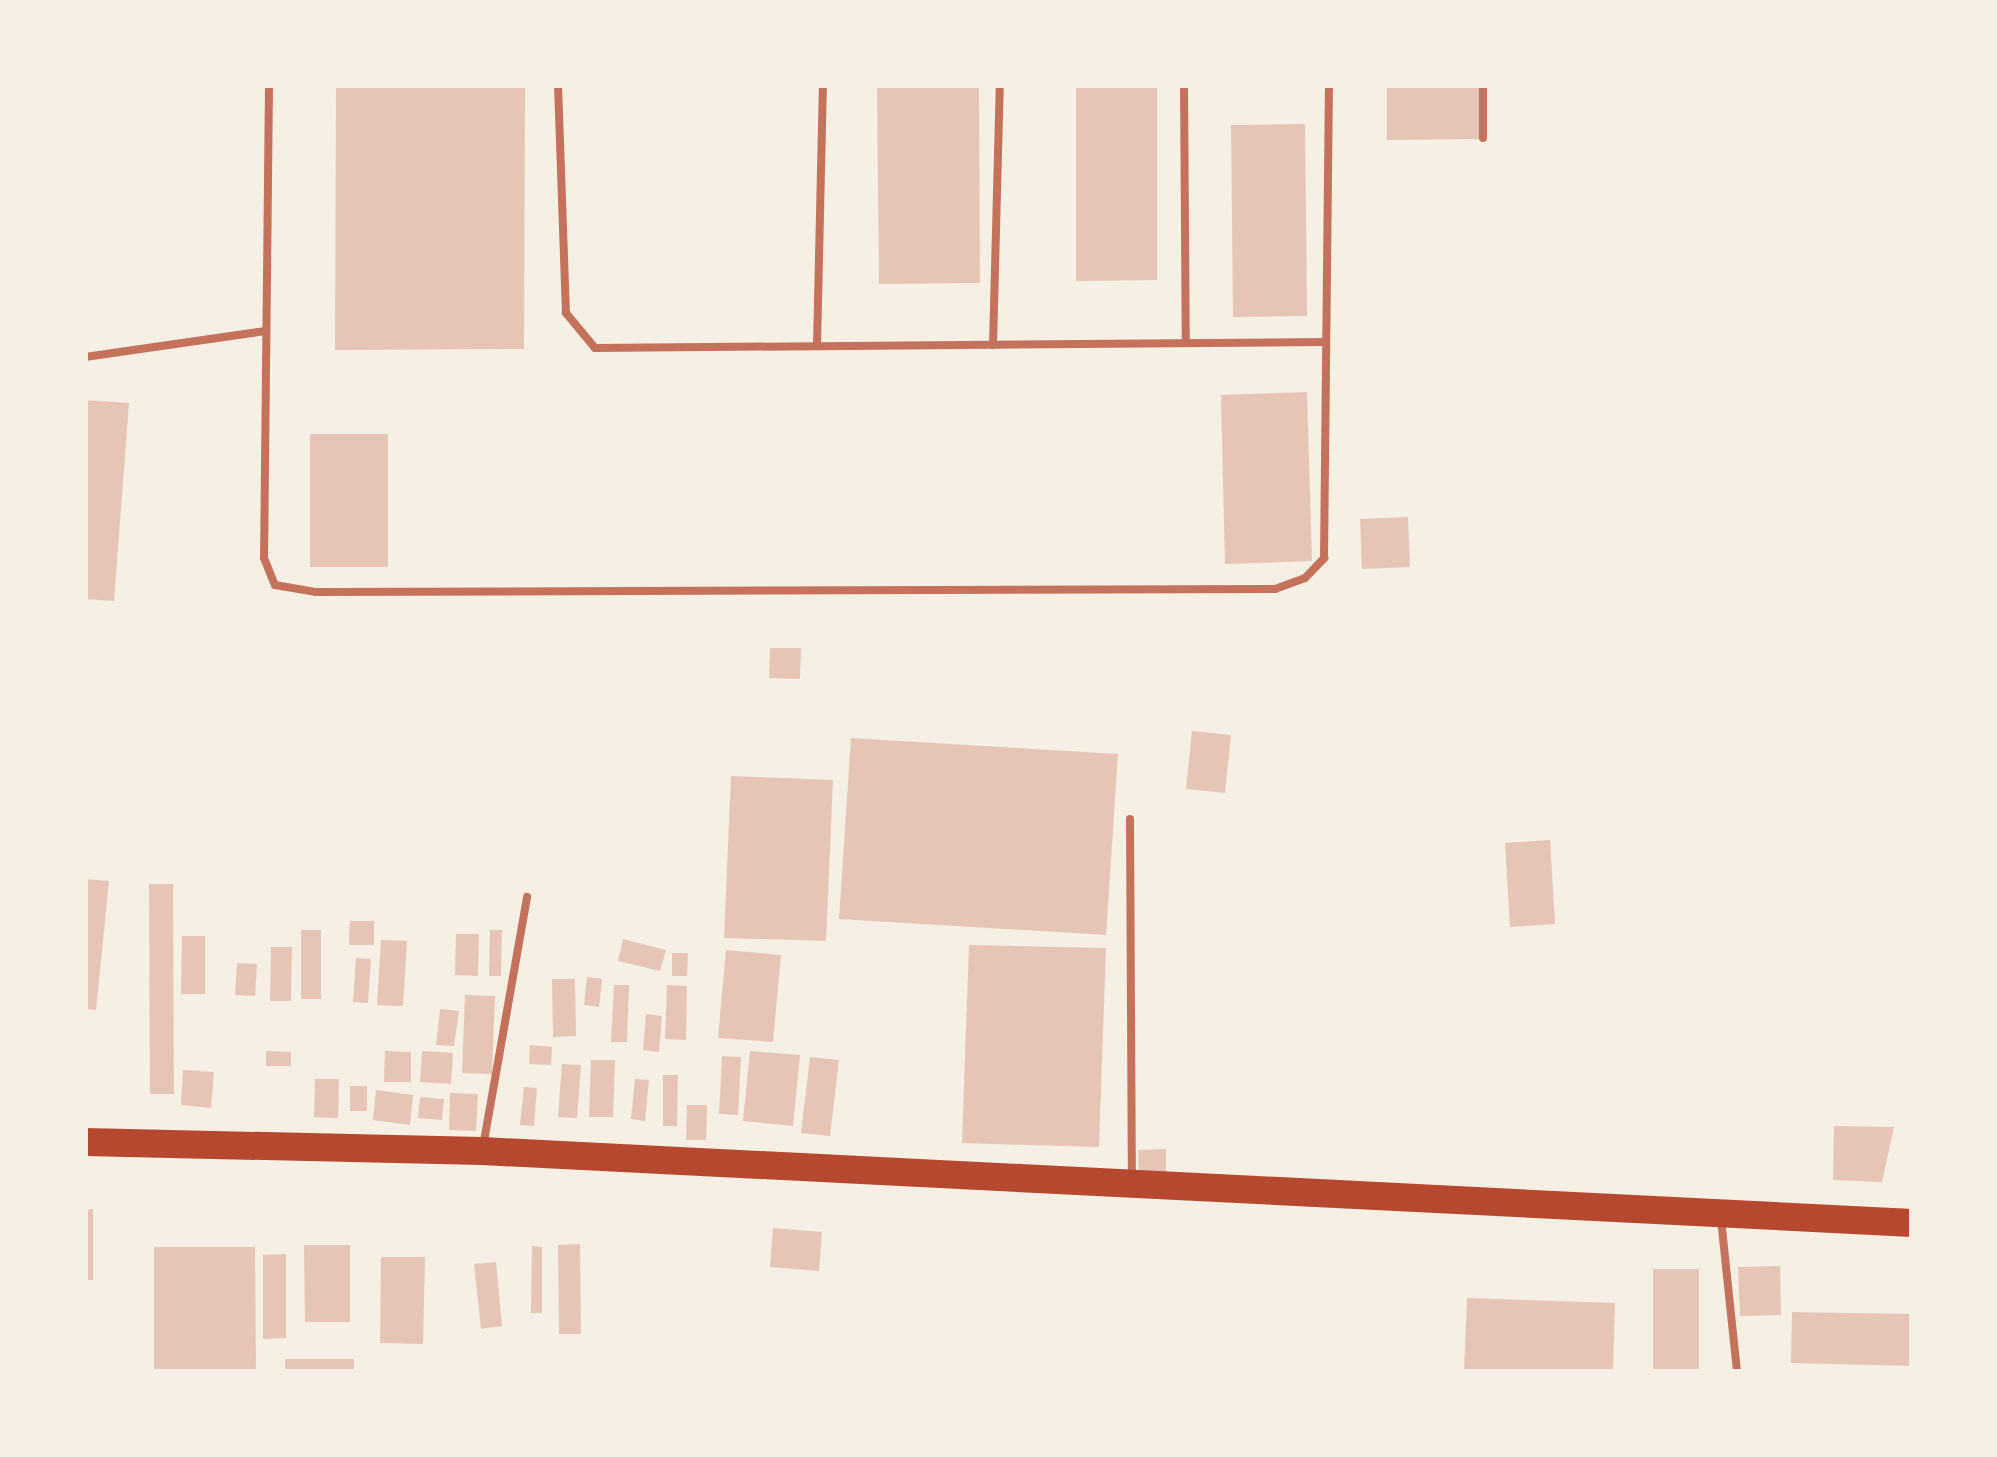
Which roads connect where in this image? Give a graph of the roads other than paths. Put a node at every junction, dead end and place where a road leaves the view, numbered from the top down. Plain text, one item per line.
1 (268, 85) edge
2 (558, 85) edge
3 (823, 85) edge
4 (1000, 85) edge
5 (1184, 85) edge
6 (1329, 85) edge
7 (1483, 85) edge
8 (1482, 138) dead end
9 (266, 331) junction
10 (1326, 342) junction
11 (993, 344) junction
12 (1186, 344) junction
13 (817, 346) junction
14 (85, 357) edge
15 (1130, 819) dead end
16 (527, 897) dead end
17 (85, 1142) edge
18 (482, 1151) junction
19 (1132, 1183) junction
20 (1721, 1219) junction
21 (1912, 1223) edge
22 (1737, 1372) edge

1 - 9 lane
2 - 13 lane
3 - 13 lane
4 - 11 lane
5 - 12 lane
6 - 10 lane
7 - 8 lane
9 - 10 lane
9 - 14 lane
10 - 12 lane
11 - 12 lane
11 - 13 lane
15 - 19 lane
16 - 18 lane
17 - 18 highway
18 - 19 highway
19 - 20 highway
20 - 21 highway
20 - 22 lane

